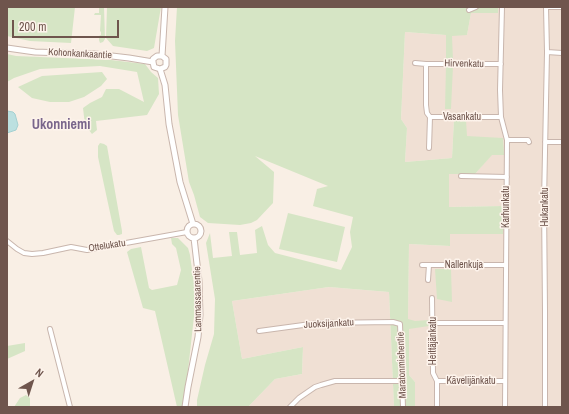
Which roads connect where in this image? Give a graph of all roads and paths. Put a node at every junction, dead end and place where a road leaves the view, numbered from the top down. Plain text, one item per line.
1 (165, 7) edge
2 (476, 7) edge
3 (502, 7) edge
4 (547, 7) edge
5 (562, 7) edge
6 (470, 10) dead end
7 (7, 48) edge
8 (547, 52) junction
9 (562, 53) edge
10 (162, 56) junction
11 (152, 62) junction
12 (415, 63) dead end
13 (426, 64) junction
14 (501, 64) junction
15 (160, 69) junction
16 (501, 116) junction
17 (430, 117) junction
18 (507, 140) junction
19 (529, 142) dead end
20 (545, 142) junction
21 (562, 142) edge
22 (430, 148) dead end
23 (461, 176) dead end
24 (507, 177) junction
25 (193, 224) junction
26 (187, 232) junction
27 (194, 238) junction
28 (7, 241) edge
29 (422, 265) dead end
30 (429, 265) junction
31 (506, 265) junction
32 (428, 280) dead end
33 (432, 298) dead end
34 (433, 323) junction
35 (400, 324) joint
36 (505, 324) junction
37 (50, 329) dead end
38 (259, 331) dead end
39 (402, 381) junction
40 (437, 381) junction
41 (505, 381) junction
42 (70, 407) edge
43 (186, 407) edge
44 (290, 407) edge
45 (403, 407) edge
46 (437, 407) edge
47 (505, 407) edge
48 (545, 407) edge

1 - 10 street
2 - 6 street
3 - 14 street, Karhunkatu
4 - 5 street
4 - 8 street, Hukankatu
7 - 11 street, Kohonkankaantie
8 - 9 street
8 - 20 street, Hukankatu
10 - 11 street
10 - 15 street
11 - 15 street
12 - 13 street, Hirvenkatu
13 - 14 street, Hirvenkatu
13 - 17 street
14 - 16 street, Karhunkatu
15 - 25 street
16 - 17 street, Vasankatu
16 - 18 street, Karhunkatu
17 - 22 street, Vasankatu
18 - 19 street
18 - 24 street, Karhunkatu
20 - 21 street
20 - 48 street, Hukankatu
23 - 24 street
24 - 31 street, Karhunkatu
25 - 26 street
25 - 27 street
26 - 27 street
26 - 28 street, Ottelukatu
27 - 43 street, Lammassaarentie
29 - 30 street, Nallenkuja
30 - 31 street, Nallenkuja
30 - 32 street
31 - 36 street, Karhunkatu
33 - 34 street, Heittäjänkatu
34 - 36 street
34 - 40 street, Heittäjänkatu
35 - 38 street, Juoksijankatu
35 - 39 street, Maratonmiehentie
36 - 41 street, Karhunkatu
37 - 42 street
39 - 44 street
39 - 45 street, Maratonmiehentie
40 - 41 street, Kävelijänkatu
40 - 46 street, Heittäjänkatu
41 - 47 street, Karhunkatu

